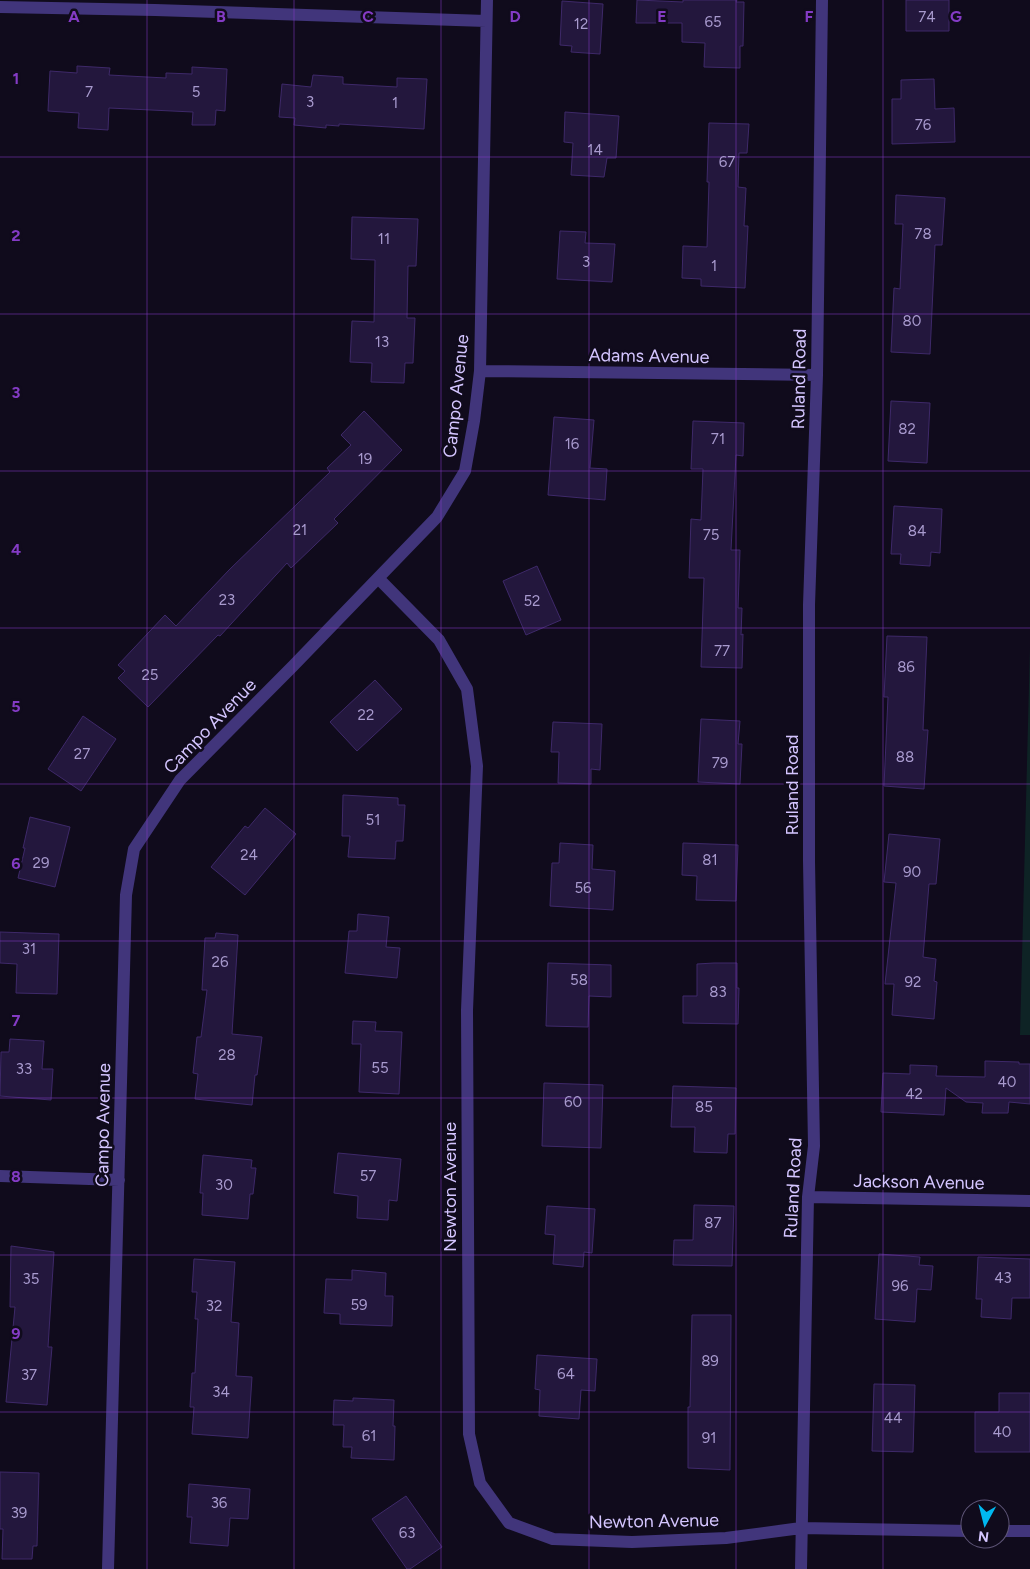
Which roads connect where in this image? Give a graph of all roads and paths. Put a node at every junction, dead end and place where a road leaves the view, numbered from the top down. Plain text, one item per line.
1 (487, 0) edge
2 (822, 0) edge
3 (155, 5) edge
4 (0, 7) edge
5 (486, 21) junction
6 (480, 371) junction
7 (817, 375) junction
8 (378, 578) junction
9 (0, 1176) edge
10 (119, 1180) junction
11 (808, 1198) junction
12 (1030, 1201) edge
13 (801, 1528) junction
14 (960, 1531) edge
15 (1010, 1531) edge
16 (1030, 1532) edge
17 (108, 1569) edge
18 (801, 1569) edge

1 - 5 street, Campo Avenue
2 - 7 street, Ruland Road
3 - 4 street
3 - 5 street
5 - 6 street, Campo Avenue
6 - 7 street, Adams Avenue
6 - 8 street, Campo Avenue
7 - 11 street, Ruland Road
8 - 10 street, Campo Avenue
8 - 13 street, Newton Avenue
9 - 10 street
10 - 17 street, Campo Avenue
11 - 12 street, Jackson Avenue
11 - 13 street, Ruland Road
13 - 14 street, Newton Avenue
13 - 18 street, Ruland Road
15 - 16 street

